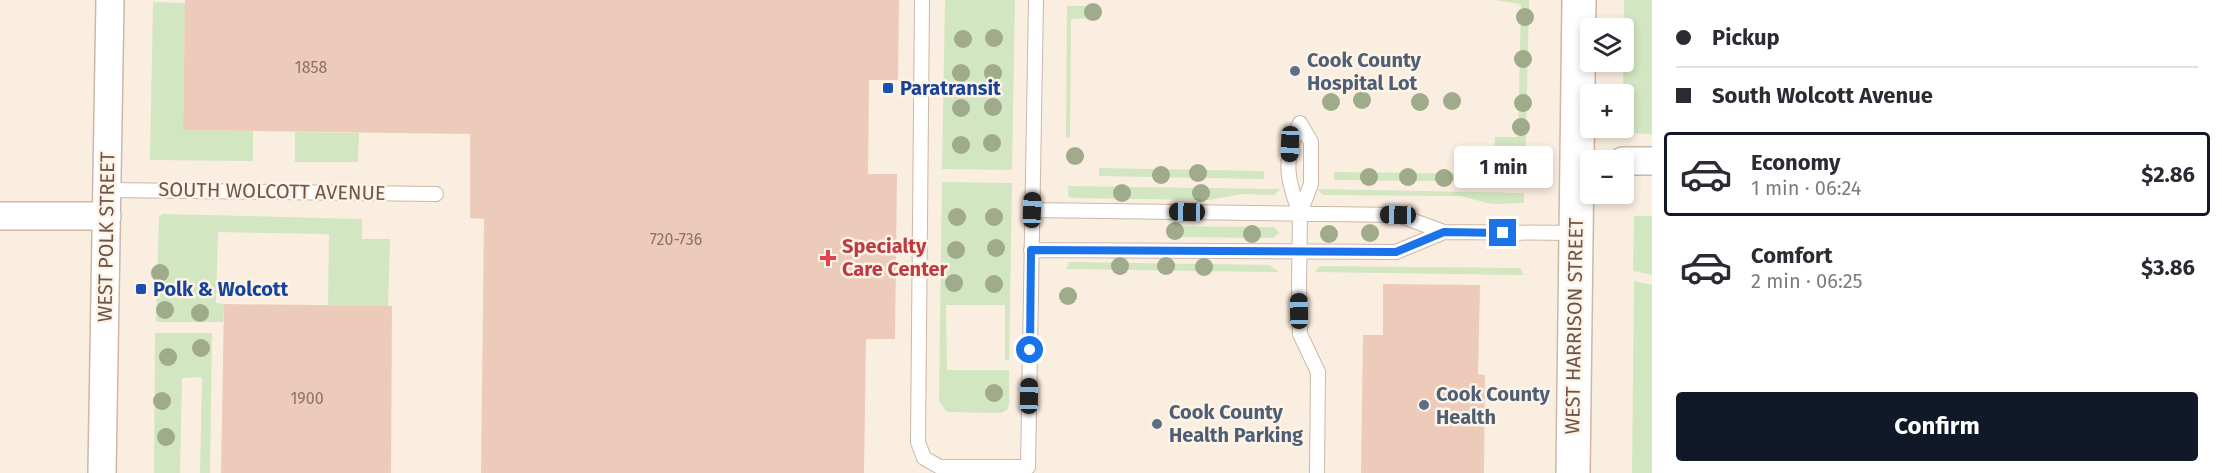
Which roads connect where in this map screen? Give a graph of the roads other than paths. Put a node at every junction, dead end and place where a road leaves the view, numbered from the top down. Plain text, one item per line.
1 (110, 0) edge
2 (922, 0) edge
3 (1036, 0) edge
4 (1579, 0) edge
5 (1583, 150) edge
6 (1634, 161) edge
7 (1652, 161) edge
8 (1580, 188) edge
9 (107, 190) junction
10 (436, 194) dead end
11 (1032, 210) junction
12 (1300, 213) junction
13 (0, 216) edge
14 (107, 216) junction
15 (1444, 232) junction
16 (1575, 233) junction
17 (1031, 250) junction
18 (1299, 252) junction
19 (1028, 470) edge
20 (102, 473) edge
21 (1317, 473) edge
22 (1573, 473) edge

1 - 9 street, WEST POLK STREET
2 - 19 lane
3 - 11 lane
4 - 5 main road, WEST HARRISON STREET
6 - 7 street
8 - 16 main road, WEST HARRISON STREET
9 - 10 lane, SOUTH WOLCOTT AVENUE
9 - 14 street, WEST POLK STREET
11 - 12 lane
11 - 17 lane
12 - 12 lane
12 - 15 lane
12 - 18 lane
13 - 14 street
14 - 20 street, WEST POLK STREET
15 - 16 lane
15 - 18 lane
16 - 22 main road, WEST HARRISON STREET
17 - 18 lane
17 - 19 lane
18 - 21 lane

